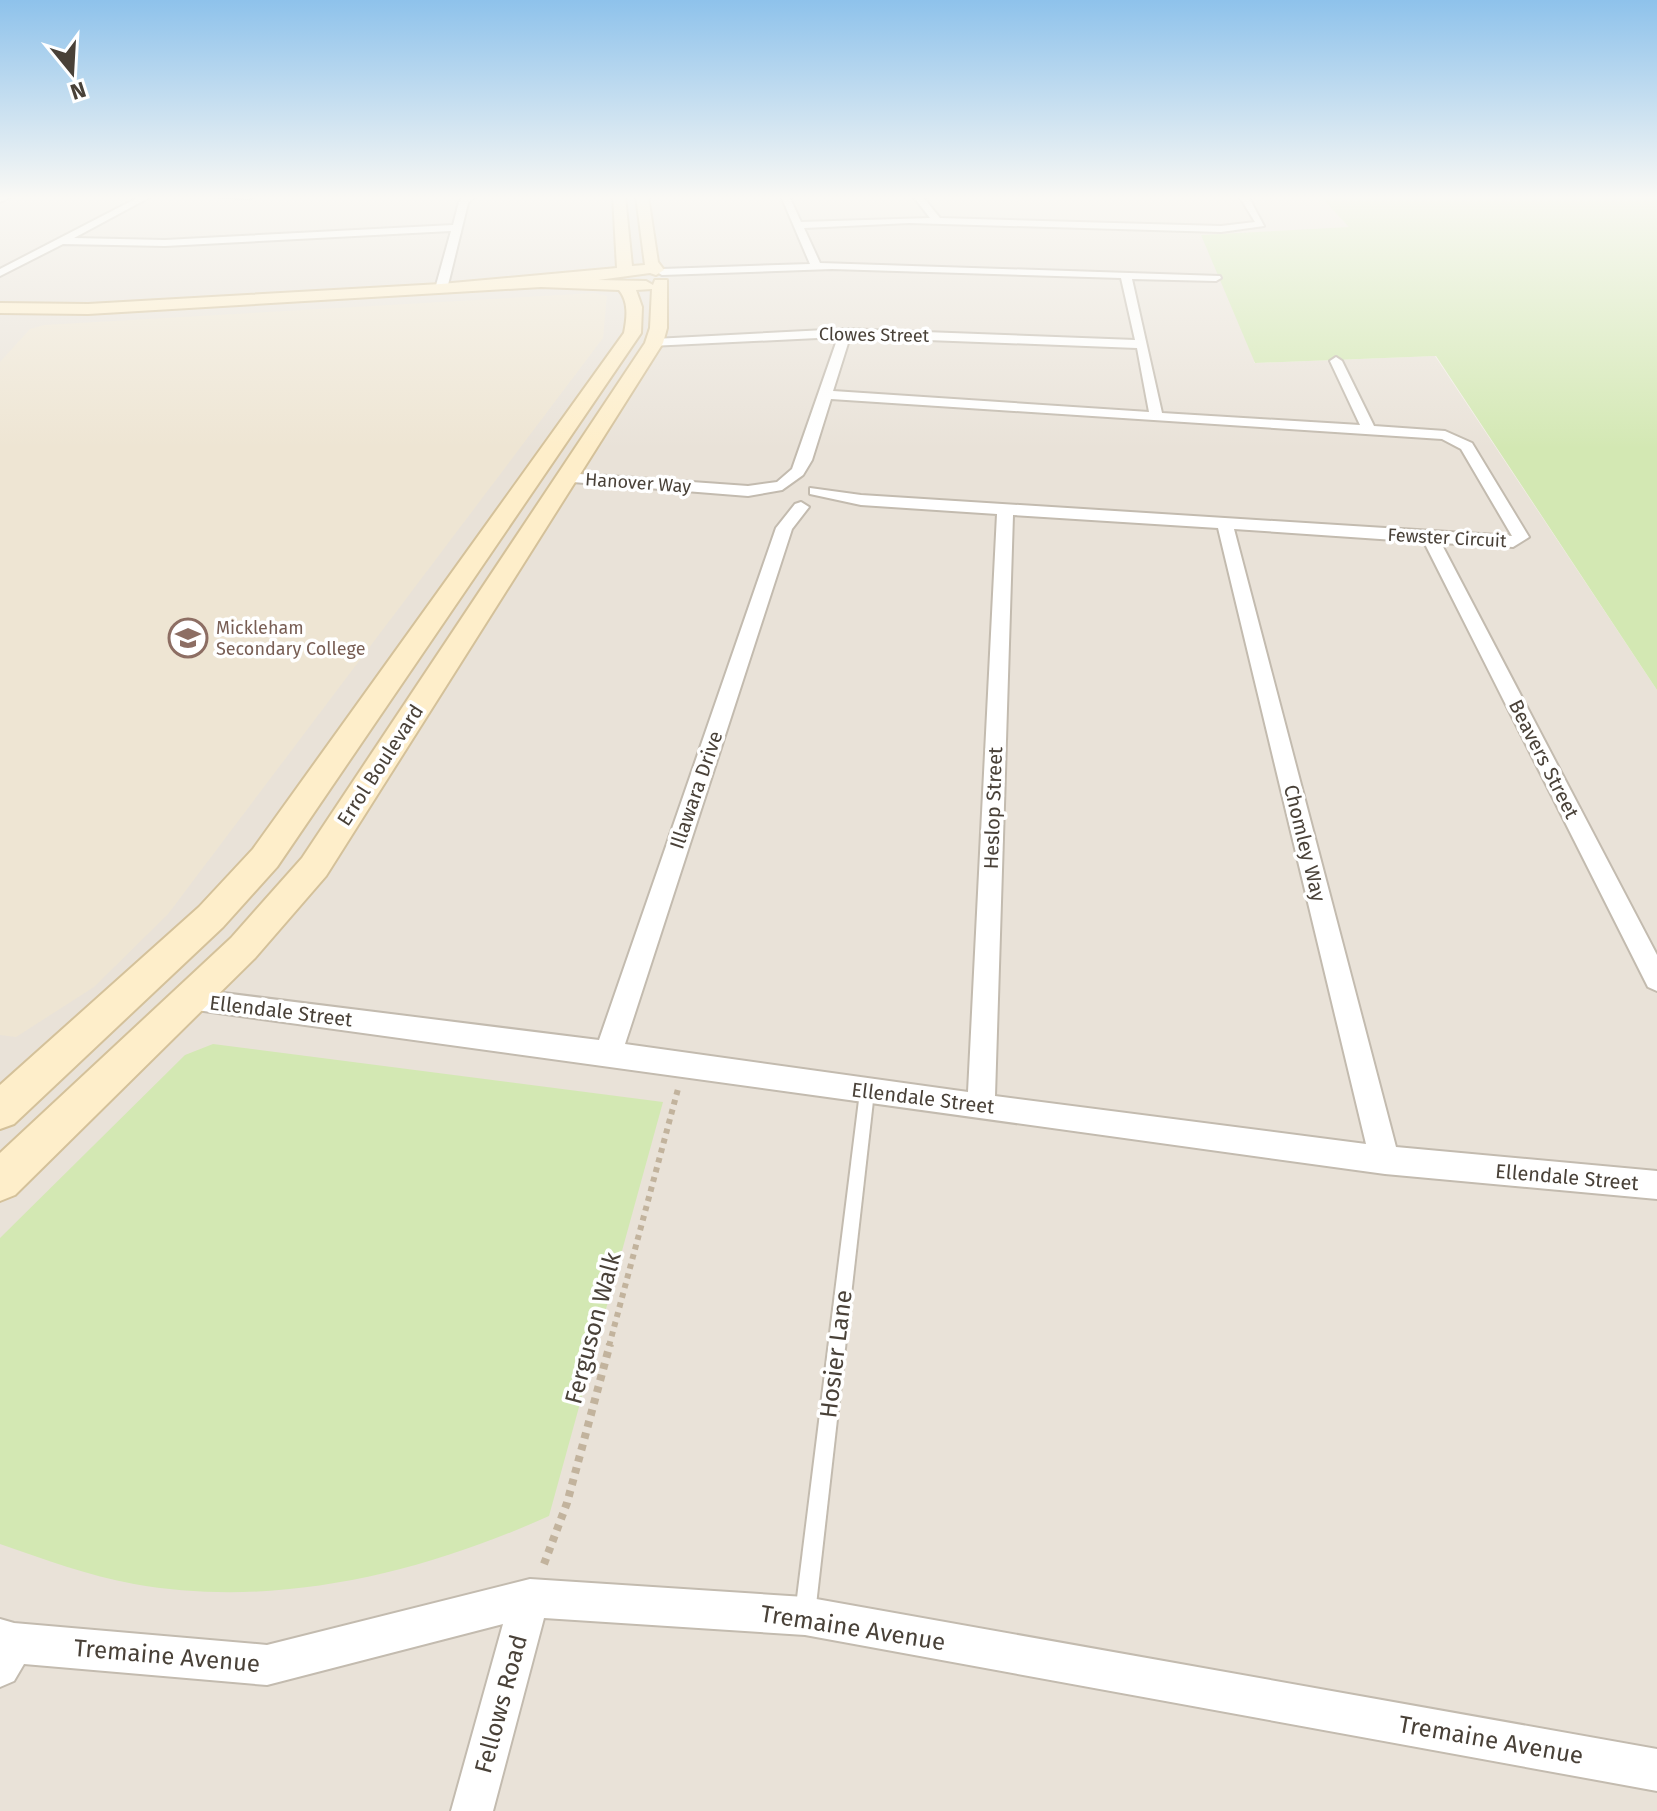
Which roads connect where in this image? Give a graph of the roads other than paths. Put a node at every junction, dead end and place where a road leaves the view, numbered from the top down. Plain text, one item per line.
1 (443, 281) edge
2 (571, 281) edge
3 (623, 281) edge
4 (626, 281) edge
5 (652, 281) edge
6 (660, 281) edge
7 (1127, 281) edge
8 (441, 289) junction
9 (0, 308) edge
10 (28, 309) junction
11 (9, 328) dead end
12 (845, 333) junction
13 (654, 343) junction
14 (1141, 344) junction
15 (1336, 361) dead end
16 (826, 395) junction
17 (1156, 415) junction
18 (1368, 428) junction
19 (805, 460) junction
20 (565, 478) junction
21 (777, 495) junction
22 (809, 498) junction
23 (1005, 510) junction
24 (1225, 525) junction
25 (784, 528) junction
26 (1430, 538) junction
27 (1657, 980) edge
28 (191, 1000) junction
29 (608, 1053) junction
30 (867, 1092) junction
31 (981, 1105) junction
32 (0, 1111) edge
33 (1385, 1160) junction
34 (0, 1181) edge
35 (1657, 1185) edge
36 (530, 1598) junction
37 (805, 1616) junction
38 (5, 1650) edge
39 (1657, 1770) edge
40 (472, 1811) edge

1 - 8 street
2 - 8 street
3 - 32 street, Errol Boulevard
4 - 5 street
6 - 13 street, Errol Boulevard
7 - 14 street
8 - 10 street
9 - 10 street
10 - 11 street
12 - 13 street, Clowes Street
12 - 14 street, Clowes Street
12 - 16 street
13 - 20 street, Errol Boulevard
14 - 17 street
15 - 18 street
16 - 17 street, Fewster Circuit
16 - 19 street
17 - 18 street, Fewster Circuit
18 - 26 street, Fewster Circuit
19 - 21 street
19 - 22 street
20 - 21 street, Hanover Way
20 - 28 street, Errol Boulevard
21 - 22 street
21 - 22 street
21 - 25 street
22 - 23 street, Fewster Circuit
22 - 25 street, Illawara Drive
23 - 24 street, Fewster Circuit
23 - 31 street, Heslop Street
24 - 26 street, Fewster Circuit
24 - 33 street, Chomley Way
25 - 29 street, Illawara Drive
26 - 27 street, Beavers Street
28 - 29 street, Ellendale Street
28 - 34 street, Errol Boulevard
29 - 30 street, Ellendale Street
30 - 31 street, Ellendale Street
30 - 37 lane, Hosier Lane
31 - 33 street, Ellendale Street
33 - 35 street, Ellendale Street
36 - 37 street, Tremaine Avenue
36 - 38 street, Tremaine Avenue
36 - 40 street, Fellows Road
37 - 39 street, Tremaine Avenue

